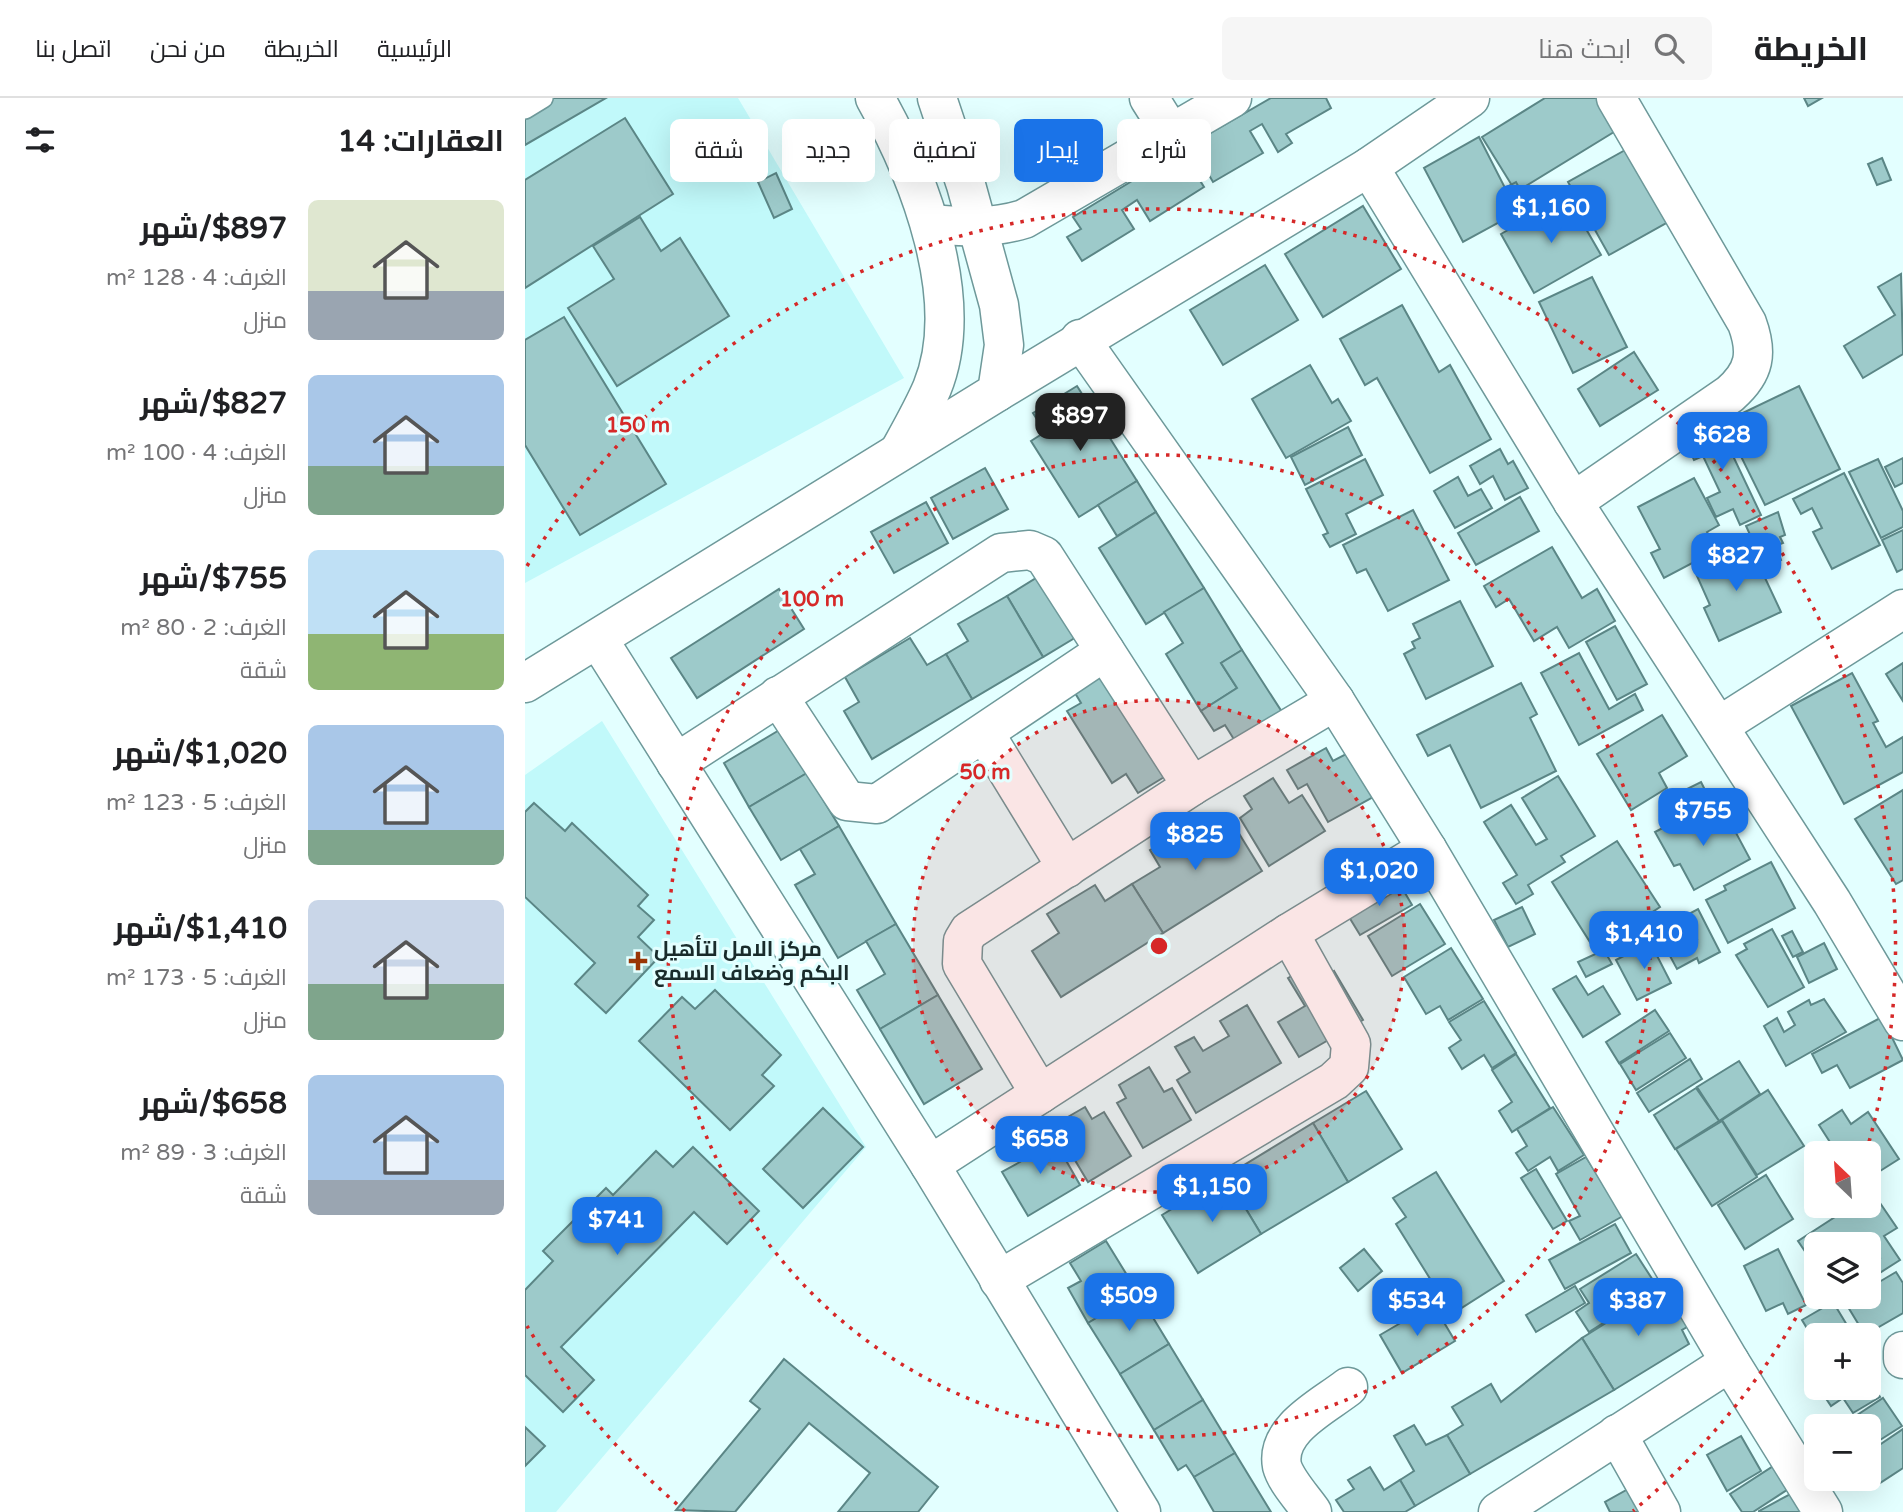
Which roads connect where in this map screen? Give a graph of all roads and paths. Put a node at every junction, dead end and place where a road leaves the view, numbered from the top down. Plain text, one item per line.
1 (543, 98) edge
2 (875, 98) edge
3 (937, 98) edge
4 (1149, 98) edge
5 (1232, 98) edge
6 (1470, 98) edge
7 (1616, 98) edge
8 (525, 109) edge
9 (1162, 119) edge
10 (1195, 119) edge
11 (1117, 165) edge
12 (1369, 167) junction
13 (930, 224) junction
14 (979, 229) junction
15 (1080, 339) junction
16 (997, 392) junction
17 (900, 450) junction
18 (1573, 502) junction
19 (1903, 609) edge
20 (598, 639) junction
21 (1105, 651) junction
22 (525, 683) edge
23 (778, 696) junction
24 (1335, 701) junction
25 (1719, 726) junction
26 (985, 734) junction
27 (676, 763) junction
28 (1192, 786) junction
29 (1427, 849) junction
30 (1066, 868) junction
31 (1289, 933) junction
32 (1903, 1021) edge
33 (1040, 1094) junction
34 (930, 1165) junction
35 (999, 1280) junction
36 (1903, 1351) edge
37 (1903, 1359) edge
38 (1730, 1362) junction
39 (1348, 1387) dead end
40 (1617, 1434) junction
41 (1141, 1512) edge
42 (1312, 1512) edge
43 (1498, 1512) edge
44 (1661, 1512) edge
45 (1823, 1512) edge

1 - 8 lane
2 - 13 street
3 - 14 street
4 - 9 street
5 - 10 street
6 - 12 street
7 - 18 street
11 - 14 street
12 - 15 street
12 - 18 street
13 - 14 street
13 - 17 street
14 - 16 street
15 - 16 street
15 - 24 street
16 - 17 street
17 - 20 street
18 - 25 street
19 - 25 street
20 - 22 street
20 - 27 street
21 - 23 street
21 - 26 street
21 - 28 street
23 - 26 street
23 - 27 street
24 - 28 street
24 - 29 street
25 - 32 street
26 - 30 street
27 - 34 street
28 - 30 street
29 - 31 street
29 - 38 street
30 - 33 street
31 - 33 street
31 - 35 street
33 - 34 street
34 - 35 street
35 - 41 street
36 - 37 street
38 - 40 street
38 - 45 street
39 - 42 street
40 - 43 street
40 - 44 street

